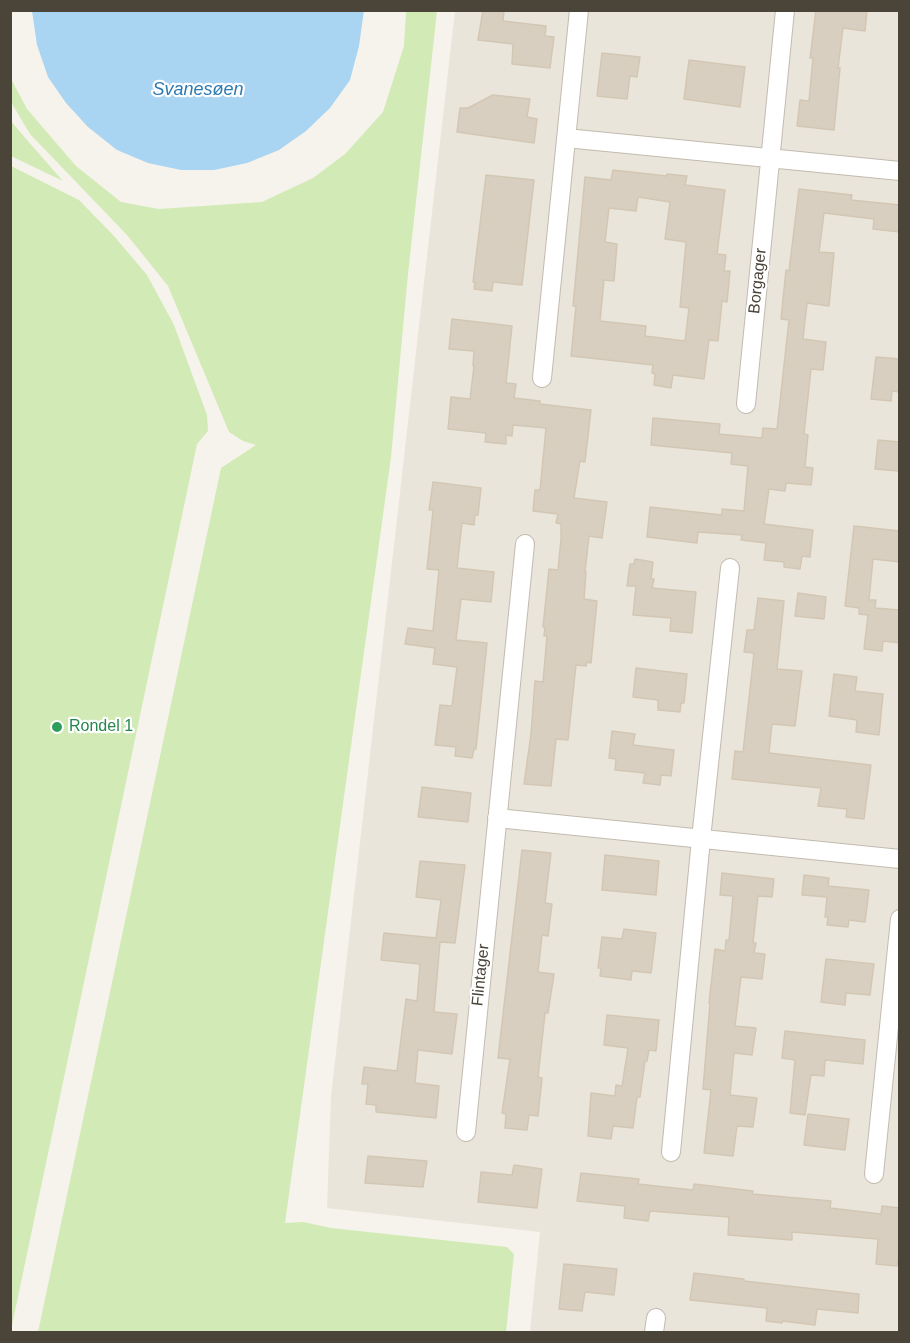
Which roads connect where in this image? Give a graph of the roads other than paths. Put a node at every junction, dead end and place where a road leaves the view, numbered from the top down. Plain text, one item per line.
1 (579, 10) edge
2 (785, 10) edge
3 (566, 138) junction
4 (770, 158) junction
5 (900, 171) edge
6 (542, 378) dead end
7 (746, 404) dead end
8 (525, 544) dead end
9 (730, 568) dead end
10 (497, 818) junction
11 (701, 839) junction
12 (900, 859) edge
13 (900, 919) edge
14 (466, 1132) dead end
15 (671, 1152) dead end
16 (874, 1174) dead end

1 - 3 street
2 - 4 street, Borgager
3 - 4 street
3 - 6 street
4 - 5 street
4 - 7 street, Borgager
8 - 10 street, Flintager
9 - 11 street
10 - 11 street
10 - 14 street, Flintager
11 - 12 street
11 - 15 street
13 - 16 street

